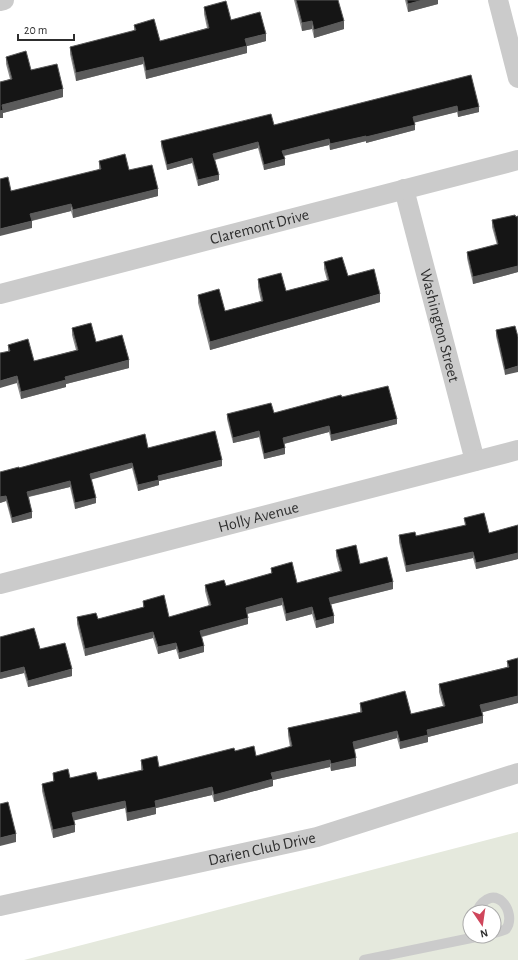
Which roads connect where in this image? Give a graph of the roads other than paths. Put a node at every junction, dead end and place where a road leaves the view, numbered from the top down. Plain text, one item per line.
1 (4, 0) edge
2 (498, 0) edge
3 (0, 1) edge
4 (518, 78) edge
5 (518, 160) edge
6 (404, 190) junction
7 (0, 294) edge
8 (518, 450) edge
9 (475, 461) junction
10 (0, 584) edge
11 (518, 773) edge
12 (480, 904) edge
13 (0, 906) edge
14 (502, 931) edge
15 (462, 940) edge
16 (364, 960) edge

1 - 3 street
2 - 4 street
5 - 6 street, Claremont Drive
6 - 7 street, Claremont Drive
6 - 9 street, Washington Street
8 - 9 street, Holly Avenue
9 - 10 street, Holly Avenue
11 - 13 street, Darien Club Drive
12 - 14 lane
15 - 16 lane

